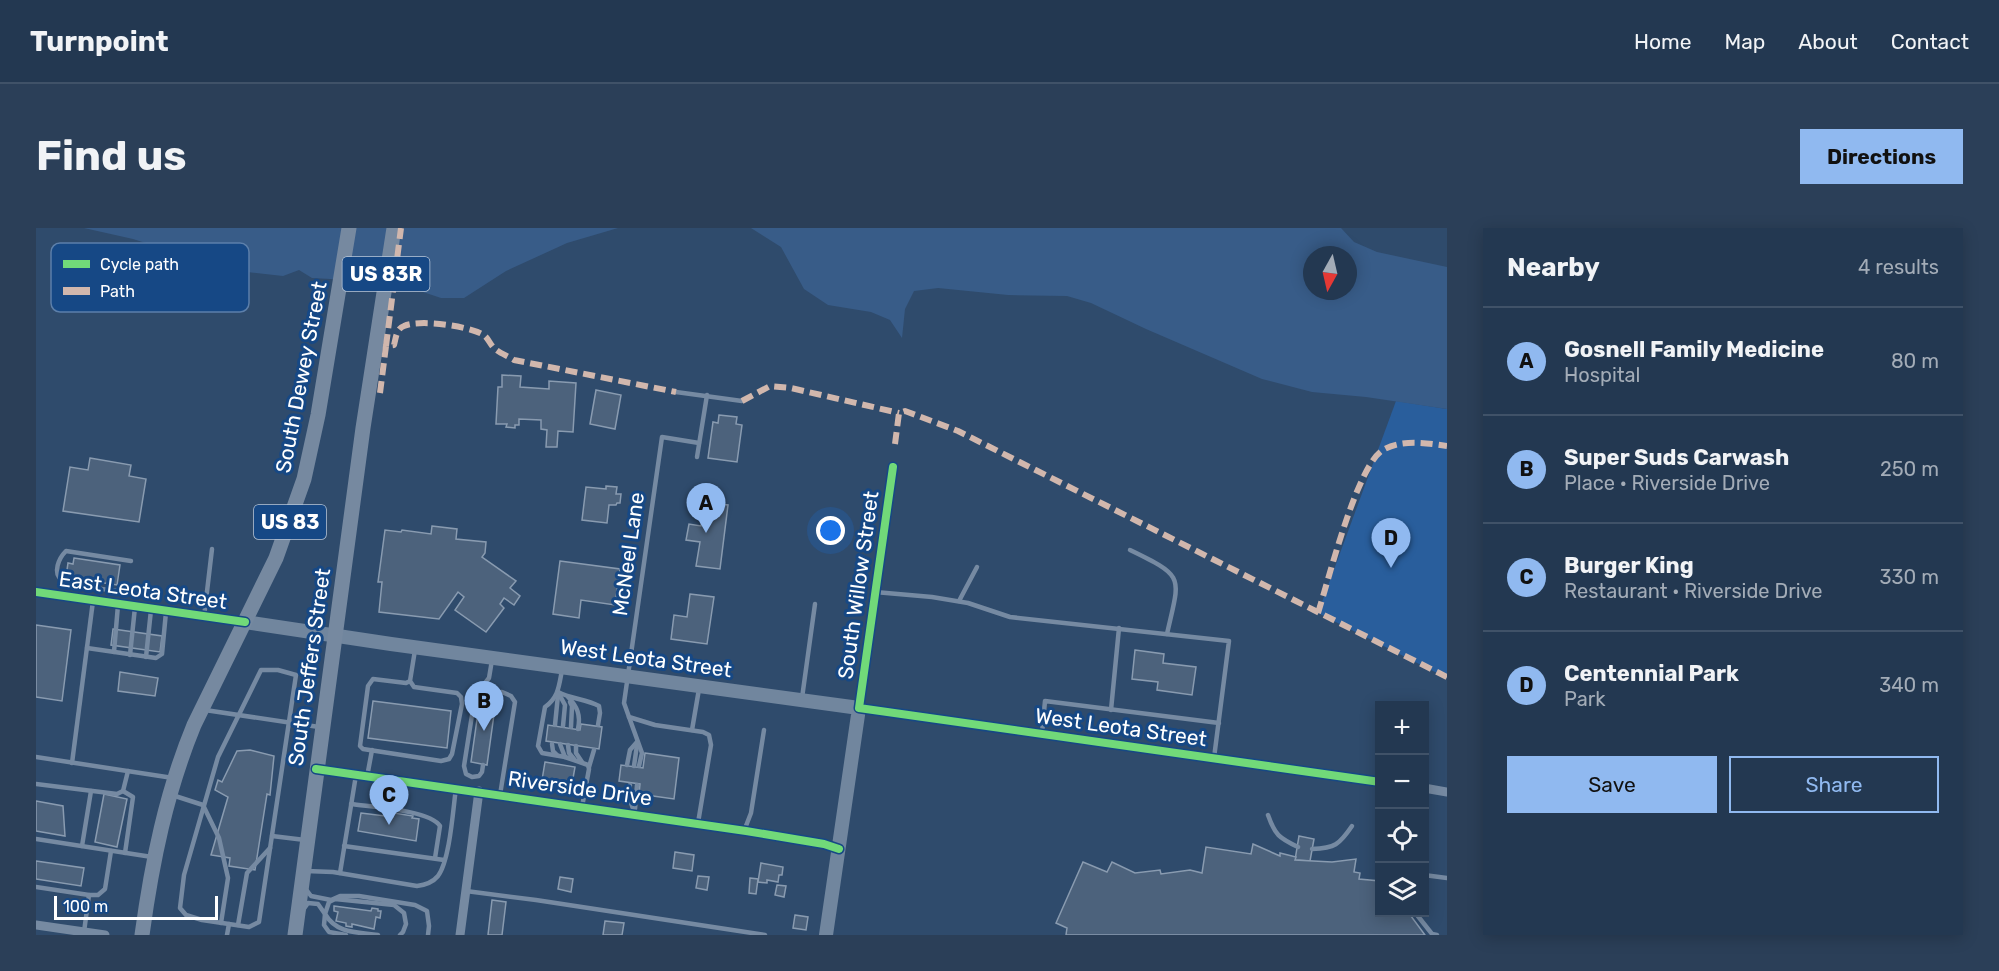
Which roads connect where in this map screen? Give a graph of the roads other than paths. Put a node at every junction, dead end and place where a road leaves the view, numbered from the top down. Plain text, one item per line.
1 (350, 228) edge
2 (394, 228) edge
3 (379, 321) joint
4 (676, 392) dead end
5 (707, 395) junction
6 (742, 401) dead end
7 (699, 443) junction
8 (698, 457) dead end
9 (893, 467) dead end
10 (212, 549) dead end
11 (1130, 550) dead end
12 (131, 561) dead end
13 (977, 567) dead end
14 (36, 592) edge
15 (127, 592) dead end
16 (875, 592) junction
17 (93, 601) junction
18 (959, 601) junction
19 (815, 604) dead end
20 (118, 605) junction
21 (135, 608) junction
22 (151, 610) junction
23 (166, 612) junction
24 (204, 617) junction
25 (245, 622) junction
26 (1119, 628) junction
27 (1167, 634) junction
28 (334, 635) junction
29 (416, 647) junction
30 (87, 648) junction
31 (114, 652) junction
32 (130, 655) junction
33 (146, 657) junction
34 (492, 658) junction
35 (562, 667) junction
36 (627, 676) junction
37 (410, 681) junction
38 (699, 686) junction
39 (558, 692) junction
40 (568, 697) junction
41 (493, 699) dead end
42 (802, 701) junction
43 (859, 708) junction
44 (202, 710) junction
45 (1111, 710) junction
46 (237, 715) junction
47 (629, 717) junction
48 (288, 723) junction
49 (1219, 723) junction
50 (555, 725) dead end
51 (598, 725) dead end
52 (563, 726) dead end
53 (571, 727) dead end
54 (322, 728) junction
55 (578, 729) dead end
56 (692, 730) junction
57 (764, 730) dead end
58 (1042, 735) junction
59 (637, 742) junction
60 (552, 744) dead end
61 (560, 744) dead end
62 (568, 745) dead end
63 (576, 746) dead end
64 (372, 750) junction
65 (594, 750) dead end
66 (558, 756) junction
67 (36, 757) edge
68 (566, 757) junction
69 (1214, 758) junction
70 (574, 760) junction
71 (582, 762) junction
72 (72, 763) junction
73 (483, 765) dead end
74 (627, 765) dead end
75 (636, 766) dead end
76 (316, 769) junction
77 (589, 769) junction
78 (128, 771) junction
79 (356, 775) junction
80 (367, 777) junction
81 (472, 777) junction
82 (174, 778) junction
83 (1375, 781) edge
84 (36, 784) edge
85 (627, 784) dead end
86 (637, 785) dead end
87 (456, 788) junction
88 (1429, 790) edge
89 (91, 791) junction
90 (123, 791) junction
91 (475, 791) junction
92 (1447, 792) edge
93 (169, 795) junction
94 (500, 795) junction
95 (351, 804) junction
96 (203, 806) junction
97 (582, 807) junction
98 (635, 814) junction
99 (1268, 815) dead end
100 (698, 824) junction
101 (1352, 826) dead end
102 (744, 831) junction
103 (272, 836) junction
104 (36, 839) edge
105 (307, 840) junction
106 (82, 846) junction
107 (344, 846) junction
108 (271, 847) junction
109 (1298, 847) dead end
110 (839, 849) junction
111 (1312, 849) dead end
112 (111, 851) junction
113 (126, 853) junction
114 (154, 857) junction
115 (435, 858) junction
116 (444, 860) junction
117 (340, 873) junction
118 (1429, 875) edge
119 (303, 876) junction
120 (1447, 878) edge
121 (36, 887) edge
122 (466, 891) junction
123 (89, 895) junction
124 (331, 900) junction
125 (325, 914) junction
126 (297, 916) junction
127 (1419, 917) edge
128 (221, 923) junction
129 (229, 924) junction
130 (36, 925) edge
131 (238, 925) junction
132 (48, 931) edge
133 (84, 932) junction
134 (105, 935) edge
135 (142, 935) edge
136 (227, 935) edge
137 (295, 935) edge
138 (346, 935) edge
139 (378, 935) edge
140 (400, 935) edge
141 (428, 935) edge
142 (460, 935) edge
143 (765, 935) edge
144 (826, 935) edge
145 (1437, 935) edge

1 - 25 highway, South Dewey Street / US 83
2 - 3 highway, South Jeffers Street / US 83R
3 - 28 highway, South Jeffers Street / US 83
4 - 5 lane
5 - 6 lane
5 - 7 lane
7 - 8 lane
7 - 36 lane, McNeel Lane
9 - 16 street, South Willow Street
10 - 24 lane
11 - 27 lane
12 - 15 lane
13 - 18 lane
14 - 17 street, East Leota Street
16 - 18 lane
16 - 43 street, South Willow Street
17 - 20 street, East Leota Street
17 - 30 lane
18 - 26 lane
19 - 42 lane
20 - 21 street, East Leota Street
20 - 31 lane
21 - 22 street, East Leota Street
21 - 32 lane
22 - 23 street, East Leota Street
22 - 33 lane
23 - 24 street, East Leota Street
23 - 33 lane
24 - 25 street, East Leota Street
25 - 28 main road, East Leota Street
25 - 44 highway, South Dewey Street / US 83
26 - 27 lane
26 - 45 lane
27 - 49 lane
28 - 29 main road, West Leota Street
28 - 54 highway, South Jeffers Street
29 - 34 main road, West Leota Street
29 - 37 lane
30 - 31 lane
30 - 72 lane
31 - 32 lane
32 - 33 lane
34 - 35 main road, West Leota Street
34 - 81 lane
35 - 36 main road, West Leota Street
35 - 39 lane
36 - 38 main road, West Leota Street
36 - 47 lane, McNeel Lane
37 - 64 lane
37 - 64 lane
38 - 42 main road, West Leota Street
38 - 56 lane
39 - 40 lane
39 - 50 lane
39 - 52 lane
39 - 66 lane
40 - 51 lane
40 - 53 lane
40 - 55 lane
41 - 94 lane
42 - 43 main road, West Leota Street
43 - 58 street, West Leota Street
43 - 110 main road, South Willow Street
44 - 46 lane
44 - 82 highway, South Dewey Street / US 83
45 - 49 lane
45 - 58 lane
46 - 48 lane
46 - 48 lane
46 - 96 lane
47 - 56 lane
47 - 59 lane, McNeel Lane
48 - 54 lane
48 - 103 lane
49 - 69 lane
54 - 76 highway, South Jeffers Street
56 - 100 lane
57 - 102 lane
58 - 69 street, West Leota Street
59 - 74 lane
59 - 75 lane, McNeel Lane
60 - 66 lane
61 - 68 lane
62 - 70 lane
63 - 71 lane
64 - 80 lane
65 - 77 lane
66 - 68 lane
67 - 72 lane
68 - 70 lane
69 - 83 street, West Leota Street
70 - 71 lane
71 - 77 lane
72 - 78 lane
73 - 81 lane
76 - 79 street, Riverside Drive
76 - 105 highway, South Jeffers Street
77 - 97 lane
78 - 82 lane
78 - 90 lane
79 - 80 street, Riverside Drive
79 - 95 lane
80 - 87 street, Riverside Drive
81 - 91 lane
82 - 93 highway, South Dewey Street / US 83
84 - 89 lane
85 - 98 lane
86 - 98 lane
87 - 91 street, Riverside Drive
87 - 116 lane
88 - 92 street
89 - 90 lane
89 - 106 lane
90 - 113 lane
91 - 94 street, Riverside Drive
91 - 122 street
93 - 96 lane
93 - 114 highway, South Dewey Street / US 83
94 - 97 street, Riverside Drive
95 - 107 lane
95 - 115 lane
96 - 128 lane
96 - 128 lane
97 - 98 street, Riverside Drive
98 - 100 street, Riverside Drive
99 - 109 lane
100 - 102 street, Riverside Drive
101 - 111 lane
102 - 110 street, Riverside Drive
103 - 105 lane
103 - 108 lane
104 - 106 lane
105 - 119 highway, South Jeffers Street
106 - 112 lane
107 - 115 lane
107 - 117 lane
108 - 131 lane
108 - 131 lane
110 - 144 main road, South Willow Street
112 - 113 lane
112 - 123 lane
113 - 114 lane
114 - 135 highway, South Dewey Street / US 83
115 - 116 lane
116 - 117 lane
117 - 119 lane
118 - 120 lane
119 - 124 lane
119 - 126 highway, South Jeffers Street
121 - 123 lane
122 - 142 street
122 - 143 lane
123 - 133 lane
124 - 125 lane
124 - 140 lane
124 - 141 lane
125 - 126 lane
125 - 138 lane
125 - 139 lane
126 - 137 highway, South Jeffers Street
127 - 145 lane
128 - 129 lane
129 - 131 lane
129 - 136 lane
130 - 132 street
132 - 133 street
133 - 134 street

